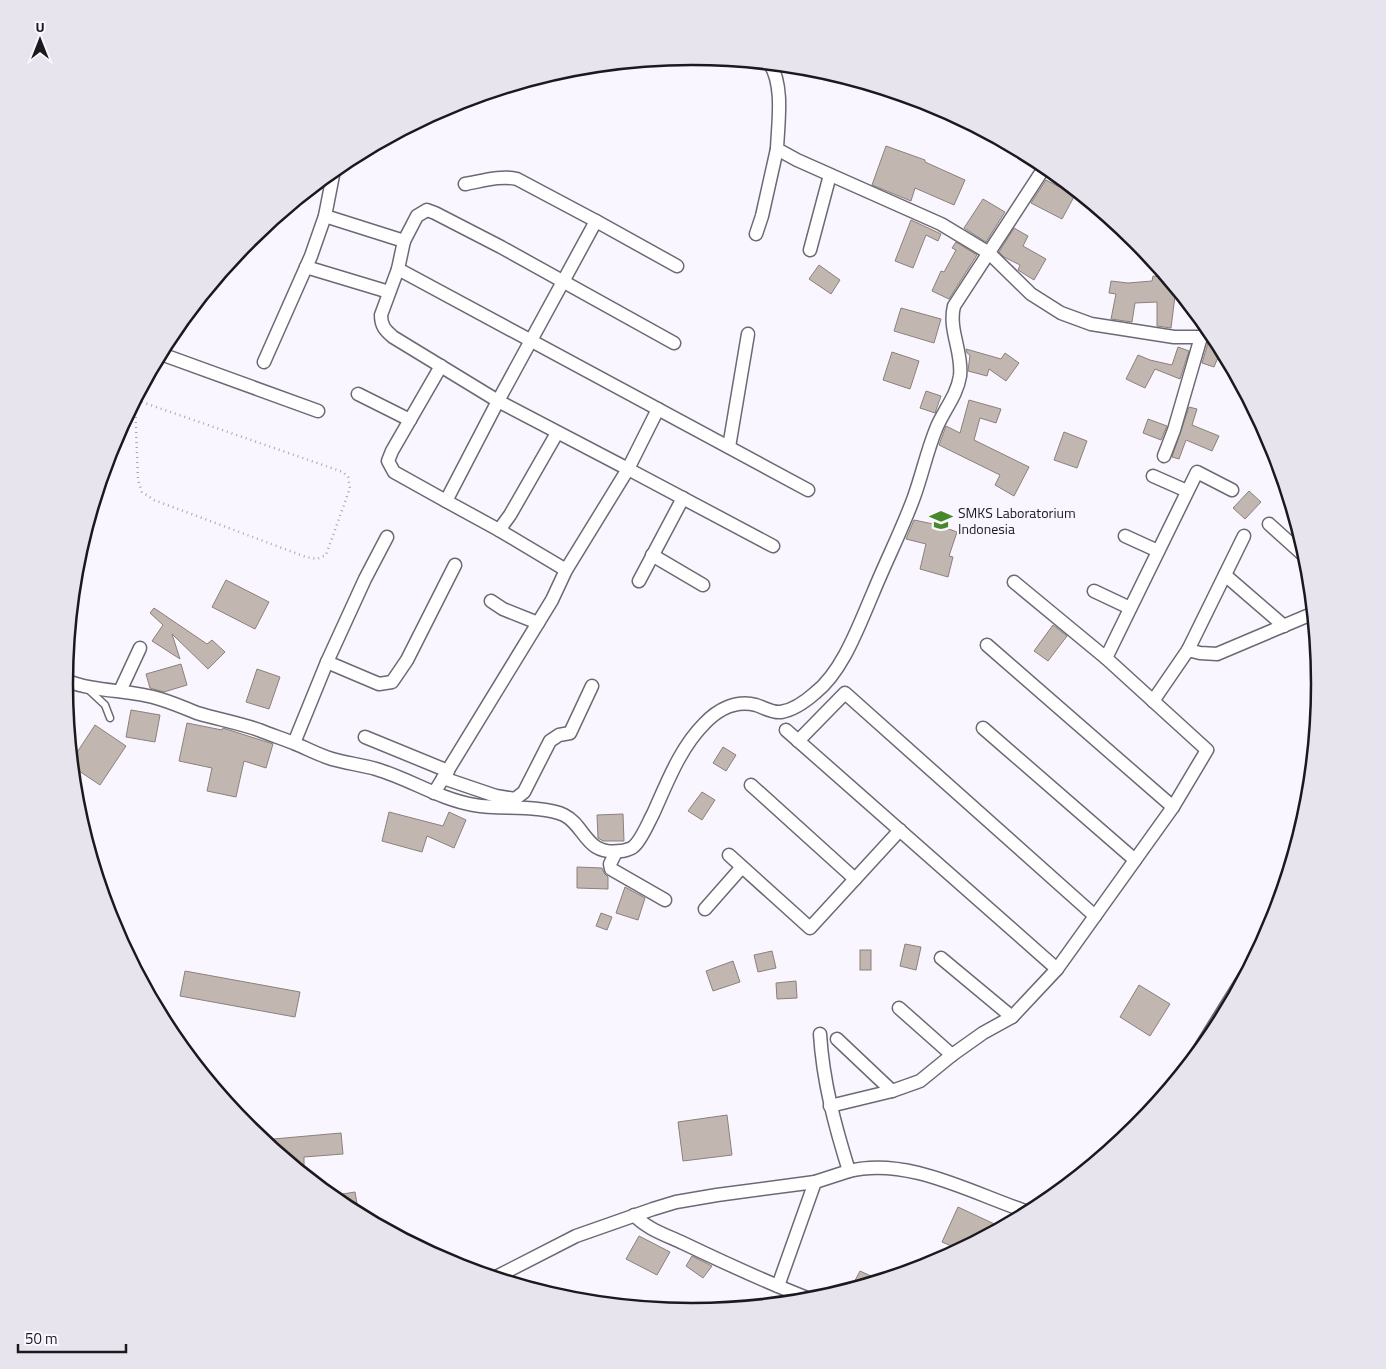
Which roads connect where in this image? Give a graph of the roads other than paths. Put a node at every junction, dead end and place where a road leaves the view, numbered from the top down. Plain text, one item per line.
1 (774, 70) edge
2 (778, 149) junction
3 (1041, 172) edge
4 (830, 176) junction
5 (332, 182) edge
6 (465, 184) dead end
7 (325, 216) junction
8 (596, 221) junction
9 (756, 234) dead end
10 (404, 241) junction
11 (810, 250) dead end
12 (989, 253) junction
13 (677, 266) dead end
14 (306, 267) junction
15 (398, 269) junction
16 (563, 281) junction
17 (389, 292) junction
18 (748, 334) dead end
19 (1204, 334) edge
20 (1205, 336) edge
21 (531, 341) junction
22 (674, 343) dead end
23 (168, 356) edge
24 (264, 362) dead end
25 (441, 366) junction
26 (358, 394) dead end
27 (498, 401) junction
28 (658, 409) junction
29 (318, 411) dead end
30 (410, 420) junction
31 (557, 433) junction
32 (729, 447) junction
33 (1164, 456) dead end
34 (628, 470) junction
35 (1153, 476) dead end
36 (808, 490) dead end
37 (1232, 490) dead end
38 (1187, 491) junction
39 (682, 498) junction
40 (446, 501) junction
41 (1268, 524) dead end
42 (499, 530) junction
43 (1125, 536) dead end
44 (1244, 536) dead end
45 (387, 537) dead end
46 (773, 546) dead end
47 (1297, 550) edge
48 (1158, 551) junction
49 (652, 555) junction
50 (455, 565) dead end
51 (566, 570) junction
52 (1225, 575) junction
53 (639, 581) dead end
54 (1014, 582) dead end
55 (703, 585) dead end
56 (1094, 591) dead end
57 (490, 601) dead end
58 (1130, 608) junction
59 (1308, 616) edge
60 (538, 623) junction
61 (1284, 626) junction
62 (988, 645) dead end
63 (140, 648) dead end
64 (1188, 650) junction
65 (1106, 658) junction
66 (327, 662) junction
67 (73, 683) edge
68 (592, 686) dead end
69 (86, 688) junction
70 (120, 691) junction
71 (1153, 700) junction
72 (110, 718) dead end
73 (982, 728) dead end
74 (786, 730) dead end
75 (365, 737) dead end
76 (798, 741) junction
77 (294, 743) junction
78 (446, 774) junction
79 (751, 784) dead end
80 (434, 793) junction
81 (1173, 806) junction
82 (900, 830) junction
83 (616, 852) junction
84 (729, 855) dead end
85 (1134, 860) junction
86 (742, 867) junction
87 (855, 878) junction
88 (664, 900) dead end
89 (705, 909) dead end
90 (1096, 916) junction
91 (941, 958) dead end
92 (1057, 969) junction
93 (899, 1008) dead end
94 (1012, 1016) junction
95 (820, 1034) dead end
96 (837, 1039) dead end
97 (952, 1055) junction
98 (892, 1091) junction
99 (830, 1106) junction
100 (849, 1171) junction
101 (815, 1182) junction
102 (1021, 1210) edge
103 (634, 1215) junction
104 (503, 1274) edge
105 (778, 1286) junction
106 (799, 1295) edge

1 - 2 street
2 - 4 street
2 - 9 street
3 - 12 street
4 - 11 street
4 - 12 street
5 - 7 street
6 - 8 street
7 - 10 street
7 - 14 street
8 - 13 street
8 - 16 street
10 - 15 street
10 - 16 street
12 - 19 street
12 - 83 street
14 - 17 street
14 - 24 street
15 - 17 street
15 - 21 street
16 - 21 street
16 - 22 street
17 - 25 street
18 - 32 street
20 - 33 street
21 - 27 street
21 - 28 street
23 - 29 street
25 - 27 street
25 - 30 street
26 - 30 street
27 - 31 street
27 - 40 street
28 - 32 street
28 - 34 street
30 - 40 street
31 - 34 street
31 - 42 street
32 - 36 street
34 - 39 street
34 - 51 street
35 - 38 street
37 - 38 street
38 - 48 street
39 - 46 street
39 - 49 street
40 - 42 street
41 - 47 street
42 - 51 street
43 - 48 street
44 - 52 street
45 - 66 street
48 - 58 street
49 - 53 street
49 - 55 street
50 - 66 street
51 - 60 street
52 - 61 street
52 - 64 street
54 - 65 street
56 - 58 street
57 - 60 street
58 - 65 street
59 - 61 street
60 - 78 street
61 - 64 street
62 - 81 street
63 - 70 street
64 - 71 street
65 - 71 street
66 - 77 street
67 - 69 street
68 - 78 street
69 - 70 street
69 - 72 lane
70 - 77 street
71 - 81 street
73 - 85 street
74 - 76 street
75 - 78 street
76 - 82 street
76 - 90 street
77 - 80 street
78 - 80 street
79 - 87 street
80 - 83 street
81 - 85 street
82 - 87 street
82 - 92 street
83 - 88 street
84 - 86 street
85 - 90 street
86 - 87 street
86 - 89 street
90 - 92 street
91 - 94 street
92 - 94 street
93 - 97 street
94 - 97 street
95 - 99 street
96 - 98 street
97 - 98 street
98 - 99 street
99 - 100 street
100 - 101 street
100 - 102 street
101 - 103 street
101 - 105 street
103 - 104 street
103 - 105 street
105 - 106 street

